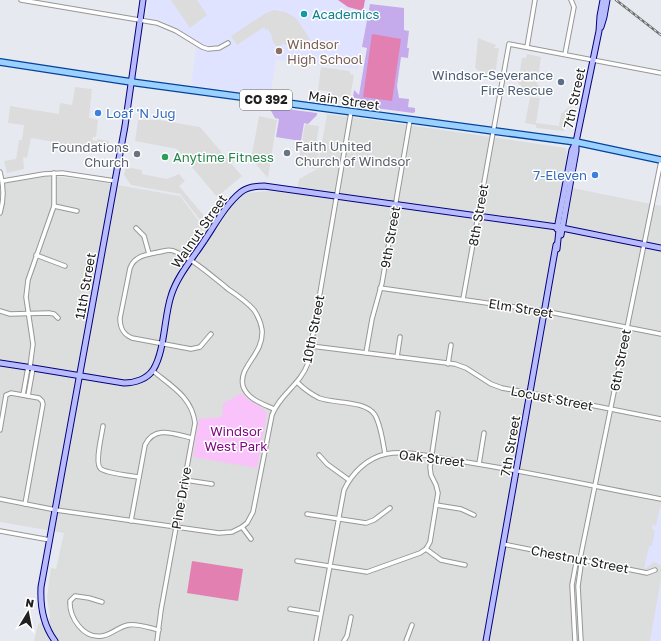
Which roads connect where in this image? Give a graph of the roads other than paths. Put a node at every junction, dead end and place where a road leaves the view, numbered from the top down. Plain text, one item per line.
1 (21, 0) edge
2 (143, 0) edge
3 (535, 0) edge
4 (571, 0) edge
5 (603, 0) edge
6 (607, 0) edge
7 (140, 20) junction
8 (599, 31) junction
9 (228, 43) dead end
10 (527, 47) junction
11 (566, 54) junction
12 (594, 59) junction
13 (0, 62) edge
14 (661, 73) edge
15 (132, 82) junction
16 (351, 112) junction
17 (410, 120) junction
18 (492, 131) junction
19 (576, 142) junction
20 (661, 160) edge
21 (0, 172) edge
22 (54, 174) junction
23 (3, 181) junction
24 (115, 181) junction
25 (337, 195) junction
26 (395, 204) junction
27 (54, 206) junction
28 (77, 211) dead end
29 (0, 213) edge
30 (478, 216) junction
31 (560, 227) junction
32 (136, 228) dead end
33 (644, 245) junction
34 (661, 248) edge
35 (149, 254) junction
36 (36, 255) junction
37 (555, 255) junction
38 (191, 261) junction
39 (64, 266) dead end
40 (380, 288) junction
41 (463, 299) junction
42 (0, 310) edge
43 (544, 311) junction
44 (29, 313) junction
45 (58, 318) dead end
46 (627, 328) junction
47 (211, 334) dead end
48 (661, 334) edge
49 (400, 337) dead end
50 (161, 344) junction
51 (451, 344) dead end
52 (311, 346) junction
53 (366, 353) junction
54 (397, 357) junction
55 (0, 364) edge
56 (448, 364) junction
57 (31, 367) junction
58 (153, 371) junction
59 (80, 376) junction
60 (297, 382) junction
61 (530, 392) junction
62 (23, 395) junction
63 (28, 396) junction
64 (274, 409) junction
65 (611, 409) junction
66 (438, 413) dead end
67 (661, 419) edge
68 (103, 426) dead end
69 (0, 430) edge
70 (484, 433) dead end
71 (192, 438) junction
72 (385, 454) junction
73 (319, 455) dead end
74 (432, 457) junction
75 (479, 464) junction
76 (99, 467) junction
77 (95, 470) dead end
78 (516, 470) junction
79 (139, 477) junction
80 (185, 480) junction
81 (349, 480) junction
82 (212, 484) dead end
83 (595, 485) junction
84 (0, 499) edge
85 (661, 499) edge
86 (25, 504) junction
87 (436, 505) junction
88 (390, 508) dead end
89 (56, 510) junction
90 (307, 514) dead end
91 (474, 515) dead end
92 (337, 518) junction
93 (131, 521) junction
94 (176, 527) junction
95 (242, 527) junction
96 (0, 531) edge
97 (251, 539) dead end
98 (50, 540) junction
99 (503, 544) junction
100 (426, 549) junction
101 (580, 559) junction
102 (297, 561) dead end
103 (465, 565) dead end
104 (329, 566) junction
105 (655, 570) dead end
106 (102, 602) dead end
107 (290, 609) dead end
108 (320, 614) junction
109 (351, 617) dead end
110 (412, 625) dead end
111 (159, 630) junction
112 (55, 641) edge
113 (157, 641) edge
114 (316, 641) edge
115 (344, 641) edge
116 (406, 641) edge
117 (486, 641) edge
118 (575, 641) edge
119 (581, 641) edge

1 - 7 street
2 - 7 street, 11th Street
3 - 10 street
4 - 11 street
5 - 8 street
6 - 8 street
7 - 9 street
7 - 15 street, 11th Street
8 - 12 street, 7th Street
10 - 11 street
10 - 18 street, 8th Street
11 - 12 street
12 - 14 street
12 - 19 street, 7th Street
13 - 15 main road, Main Street / CO 392
15 - 16 main road, Main Street / CO 392
15 - 24 street, 11th Street
16 - 17 main road, Main Street / CO 392
16 - 25 street, 10th Street
17 - 18 main road, Main Street / CO 392
17 - 26 street, 9th Street
18 - 19 main road, Main Street / CO 392
18 - 30 street, 8th Street
19 - 20 main road, Main Street
19 - 31 street, 7th Street
19 - 31 street, 7th Street
20 - 33 street, 6th Street
21 - 23 street
22 - 23 street
22 - 24 street
22 - 27 street
23 - 29 street
24 - 59 street, 11th Street
25 - 26 street, Walnut Street
25 - 38 street, Walnut Street
25 - 52 street, 10th Street
26 - 30 street, Walnut Street
26 - 40 street, 9th Street
27 - 28 street
27 - 36 street
30 - 31 street, Walnut Street
30 - 41 street, 8th Street
31 - 33 street, Walnut Street
31 - 37 street, 7th Street
31 - 37 street, 7th Street
32 - 35 street
33 - 34 street, Walnut Street
33 - 46 street, 6th Street
35 - 38 street
35 - 50 street
36 - 39 street
36 - 44 street
37 - 43 street, 7th Street
38 - 50 street, Walnut Street
38 - 64 street
40 - 41 street, Elm Street
40 - 53 street, 9th Street
41 - 43 street, Elm Street
42 - 44 street
43 - 46 street, Elm Street
43 - 61 street, 7th Street
44 - 45 street
44 - 57 street
46 - 48 street, Elm Street
46 - 65 street, 6th Street
47 - 50 street
49 - 54 street
50 - 58 street, Walnut Street
51 - 56 street
52 - 53 street, Locust Street
52 - 60 street, 10th Street
53 - 54 street, Locust Street
54 - 56 street, Locust Street
55 - 57 street
56 - 61 street, Locust Street
57 - 59 street
57 - 62 street
57 - 63 street
58 - 59 street
58 - 71 street, Pine Drive
59 - 89 street, 11th Street
60 - 64 street, 10th Street
60 - 72 street
61 - 65 street, Locust Street
61 - 78 street, 7th Street
62 - 63 street
62 - 69 street
63 - 86 street
64 - 95 street, 10th Street
65 - 67 street, Locust Street
65 - 83 street, 6th Street
66 - 74 street
68 - 76 street
70 - 75 street
71 - 79 street
71 - 80 street, Pine Drive
72 - 74 street, Oak Street
72 - 81 street, Oak Street
73 - 81 street
74 - 75 street, Oak Street
74 - 87 street
75 - 78 street, Oak Street
76 - 77 street
76 - 79 street
78 - 83 street, Oak Street
78 - 99 street, 7th Street
79 - 93 street
80 - 82 street
80 - 94 street, Pine Drive
81 - 92 street, Oak Street
83 - 85 street, Oak Street
83 - 101 street, 6th Street
84 - 86 street
86 - 89 street
87 - 91 street
87 - 100 street
88 - 92 street
89 - 93 street
89 - 98 street, 11th Street
90 - 92 street
92 - 104 street, Oak Street
93 - 94 street
94 - 95 street
94 - 111 street, Pine Drive
95 - 97 street
96 - 98 street
98 - 112 street, 11th Street
99 - 101 street, Chestnut Street
99 - 117 street, 7th Street
100 - 103 street
100 - 104 street
101 - 105 street, Chestnut Street
101 - 118 street, 6th Street
101 - 119 street, 6th Street
102 - 104 street
104 - 108 street, Oak Street
106 - 111 street
107 - 108 street
108 - 114 street, Oak Street
109 - 115 street
110 - 116 street
111 - 113 street, Pine Drive

